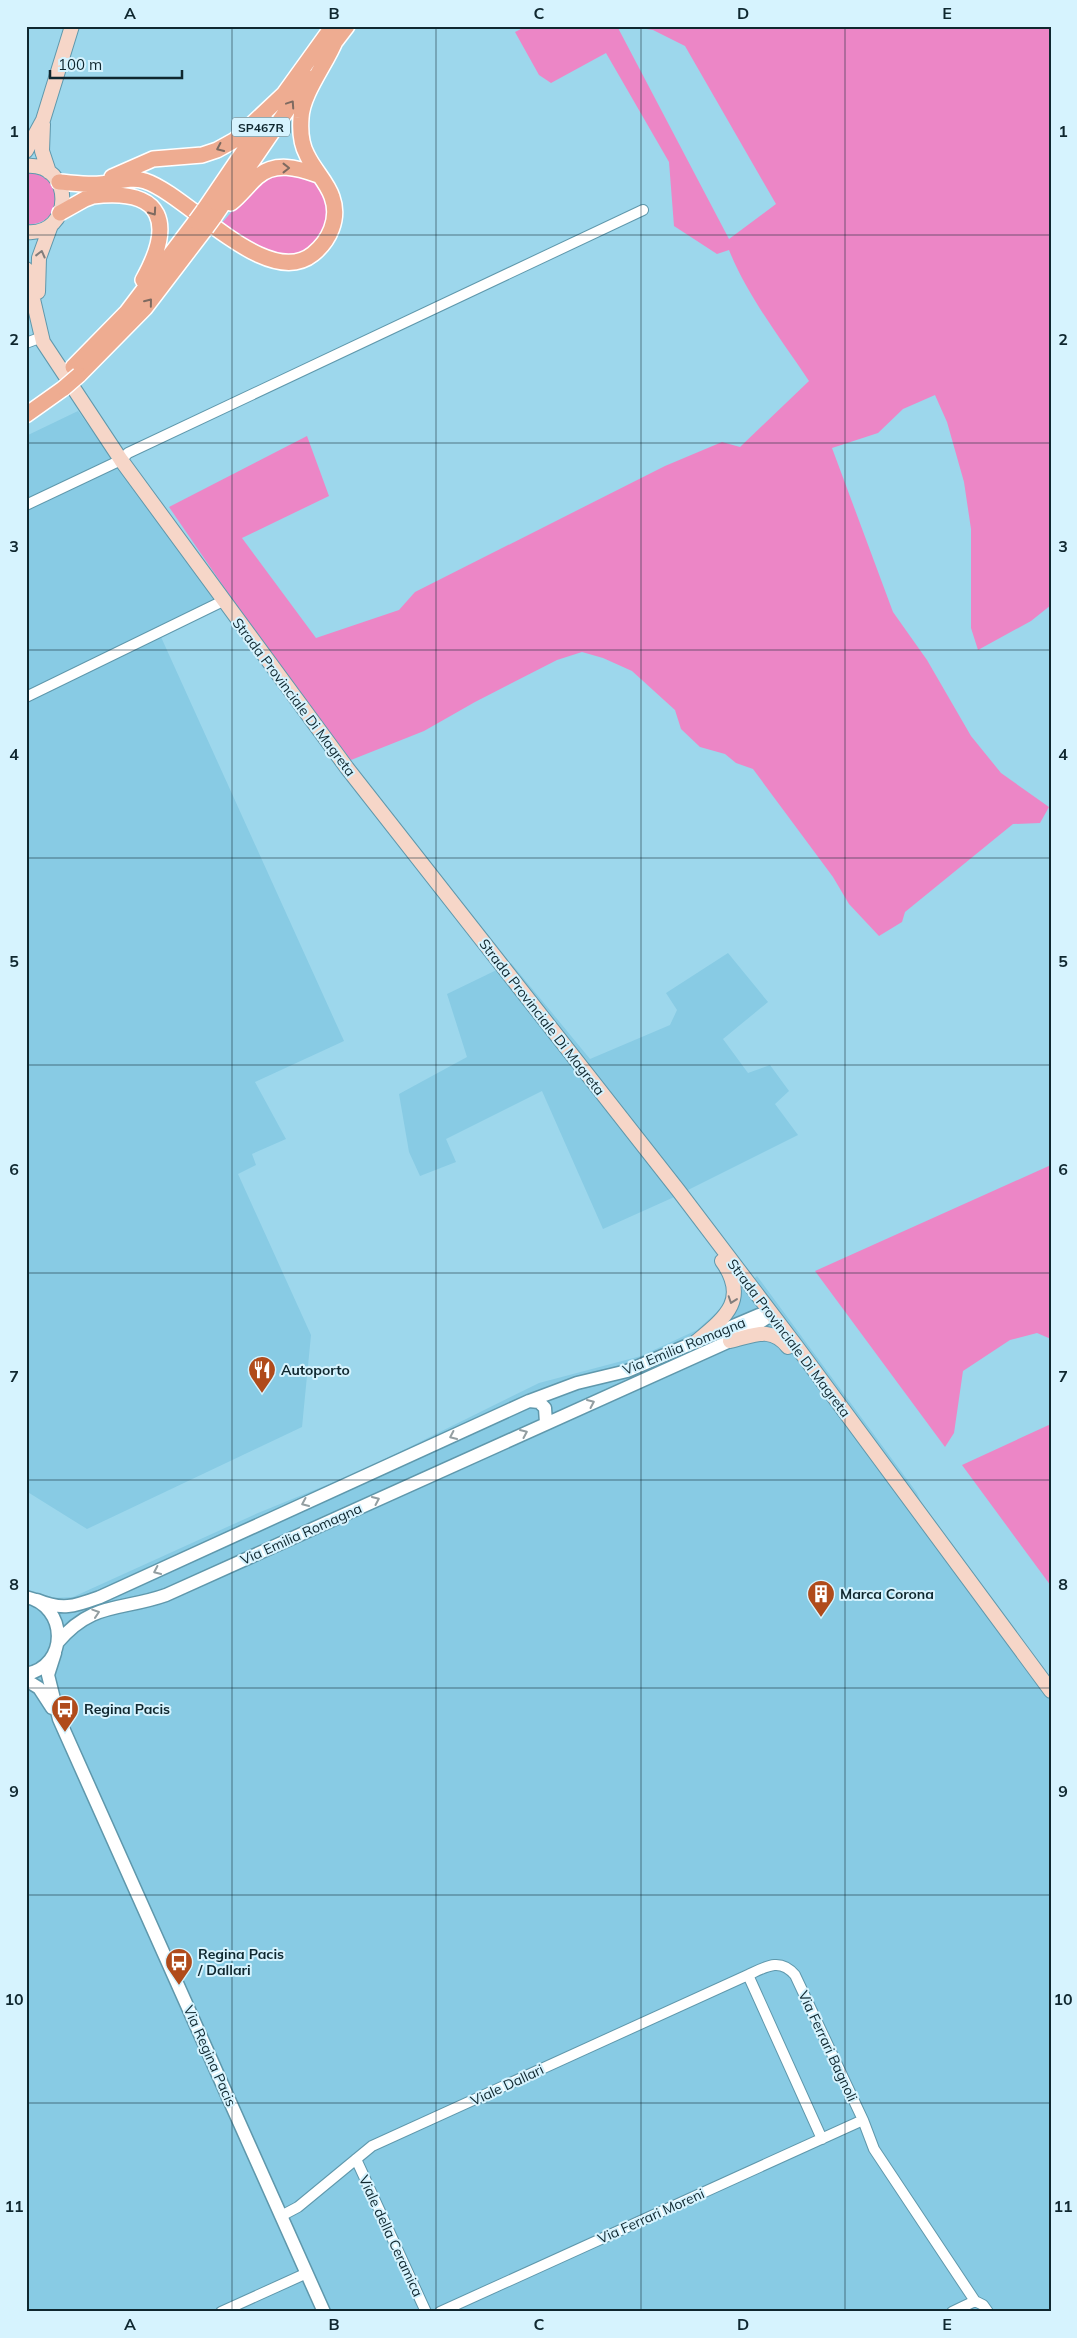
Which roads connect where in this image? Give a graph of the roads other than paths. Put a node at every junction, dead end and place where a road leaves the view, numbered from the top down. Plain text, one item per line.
1 (72, 26) edge
2 (347, 26) edge
3 (335, 33) edge
4 (284, 94) junction
5 (43, 120) junction
6 (26, 151) edge
7 (26, 166) edge
8 (318, 175) junction
9 (54, 177) junction
10 (81, 185) junction
11 (163, 190) junction
12 (93, 196) junction
13 (643, 210) dead end
14 (60, 213) junction
15 (207, 217) junction
16 (50, 226) junction
17 (26, 232) edge
18 (26, 269) edge
19 (127, 312) junction
20 (42, 337) junction
21 (26, 343) edge
22 (76, 371) junction
23 (61, 384) junction
24 (26, 406) edge
25 (26, 415) edge
26 (121, 460) junction
27 (26, 505) edge
28 (223, 601) junction
29 (26, 697) edge
30 (694, 1211) junction
31 (771, 1314) junction
32 (697, 1341) junction
33 (730, 1341) junction
34 (833, 1396) junction
35 (529, 1401) junction
36 (546, 1423) junction
37 (31, 1599) edge
38 (57, 1647) junction
39 (26, 1674) edge
40 (26, 1680) edge
41 (1051, 1691) edge
42 (59, 1719) junction
43 (748, 1975) junction
44 (863, 2120) junction
45 (822, 2139) junction
46 (356, 2160) junction
47 (280, 2216) junction
48 (307, 2273) junction
49 (975, 2301) junction
50 (221, 2312) edge
51 (324, 2312) edge
52 (426, 2312) edge
53 (440, 2312) edge
54 (952, 2312) edge
55 (988, 2312) edge

1 - 5 main road
2 - 3 main road, SP467R
3 - 4 main road, SP467R
3 - 8 main road
15 -> 3 main road, SP467R
4 -> 10 main road
4 - 15 main road, SP467R
5 - 6 main road
5 - 9 main road
7 - 9 main road
8 - 11 main road
15 -> 8 main road
9 - 10 main road
9 - 14 main road
10 - 11 main road
11 - 12 main road
12 - 14 main road
12 -> 19 main road
13 - 26 street
14 - 16 main road
15 - 19 main road, SP467R
22 -> 15 main road, SP467R
16 - 17 main road
20 -> 16 main road
18 - 20 main road
19 - 22 main road, SP467R
20 - 21 street
20 - 26 main road, Strada Provinciale Di Magreta
22 - 23 main road, SP467R, bridge
23 - 24 main road, SP467R
23 - 25 main road, SP467R
26 - 27 street
26 - 28 main road, Strada Provinciale Di Magreta
28 - 29 street
28 - 30 main road, Strada Provinciale Di Magreta
30 - 31 main road, Strada Provinciale Di Magreta
30 -> 32 main road
31 - 32 street, Via Emilia Romagna
31 - 33 street, Via Emilia Romagna
31 - 34 main road, Strada Provinciale Di Magreta
32 - 35 street, Via Emilia Romagna
33 - 34 main road
36 -> 33 street, Via Emilia Romagna
34 - 41 main road, Strada Provinciale Di Magreta
35 - 36 street
35 -> 37 street, Via Emilia Romagna
38 -> 36 street, Via Emilia Romagna
37 - 38 street, Via Emilia Romagna
38 - 39 street, Via Emilia Romagna
38 - 42 street, Via Regina Pacis
40 - 42 street, Via Regina Pacis
42 - 47 street, Via Regina Pacis
43 - 44 street, Via Ferrari Bagnoli
43 - 45 street
43 - 46 street, Viale Dallari
44 - 45 street, Via Ferrari Moreni
44 - 49 street, Via Ferrari Bagnoli
45 - 53 street, Via Ferrari Moreni
46 - 47 street, Viale Dallari
46 - 52 street, Viale della Ceramica
47 - 48 street, Via Regina Pacis
48 - 50 street
48 - 51 street, Via Regina Pacis
49 - 54 street
49 - 55 street, Via Ferrari Bagnoli

